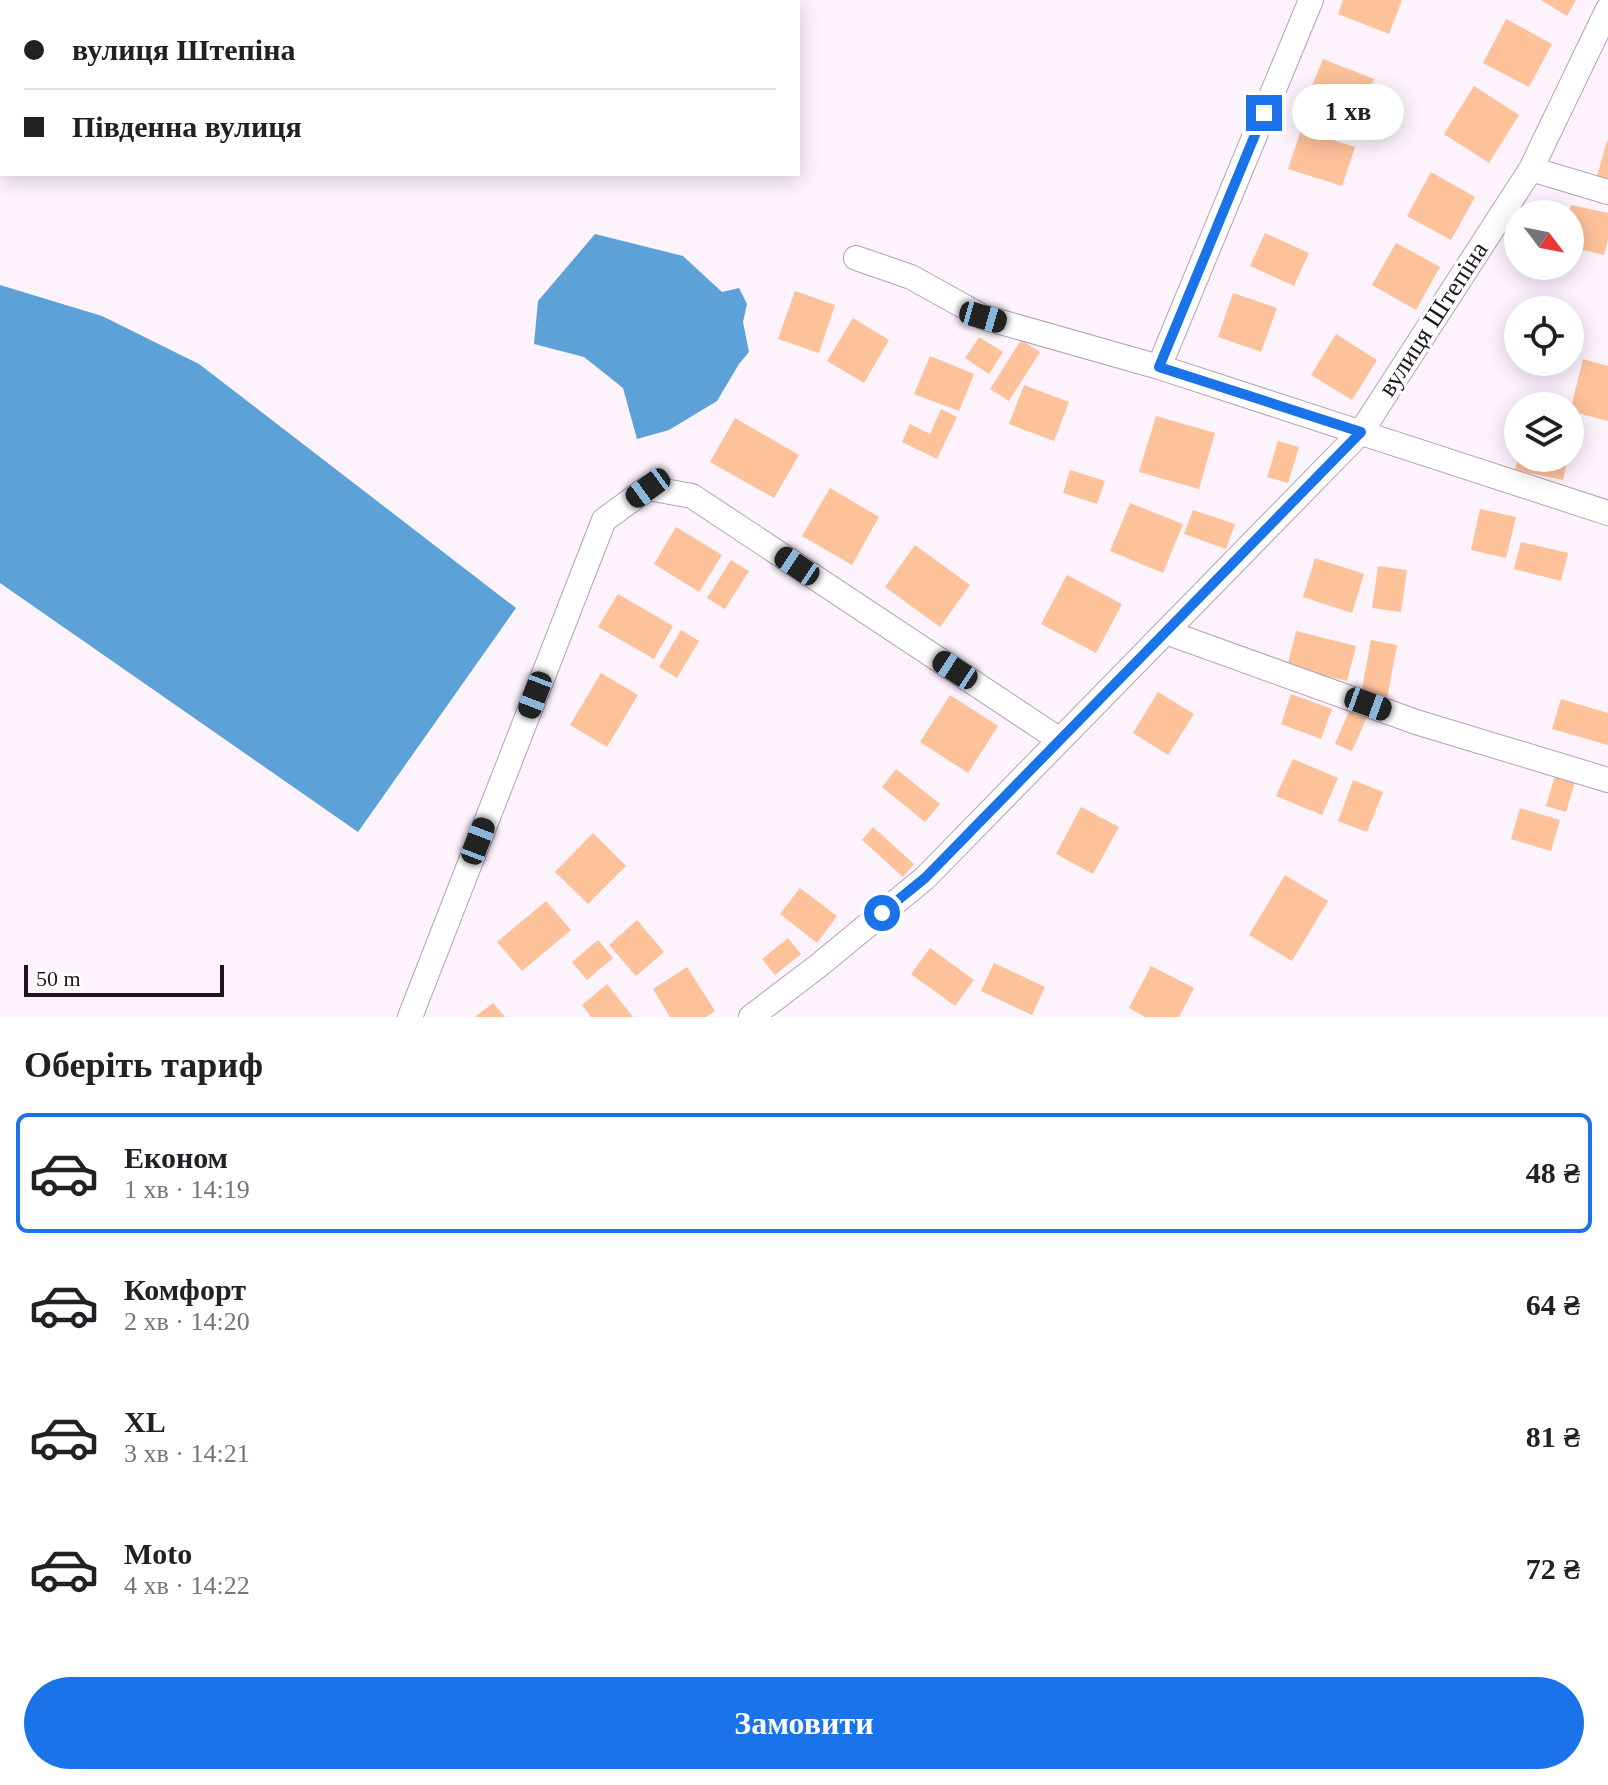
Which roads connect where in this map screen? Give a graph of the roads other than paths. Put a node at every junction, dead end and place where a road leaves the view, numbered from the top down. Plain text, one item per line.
1 (1311, 0) edge
2 (1608, 9) edge
3 (1531, 169) junction
4 (1608, 192) edge
5 (856, 258) dead end
6 (1159, 367) junction
7 (1361, 432) junction
8 (1608, 513) edge
9 (1166, 632) junction
10 (1060, 740) junction
11 (1608, 780) edge
12 (410, 1017) edge
13 (751, 1017) edge

1 - 6 street
2 - 3 street, вулиця Штепіна
3 - 4 street
3 - 7 street, вулиця Штепіна
5 - 6 street
6 - 7 street
7 - 8 street
7 - 9 street, вулиця Штепіна
9 - 10 street, вулиця Штепіна
9 - 11 street
10 - 12 street
10 - 13 street, вулиця Штепіна

